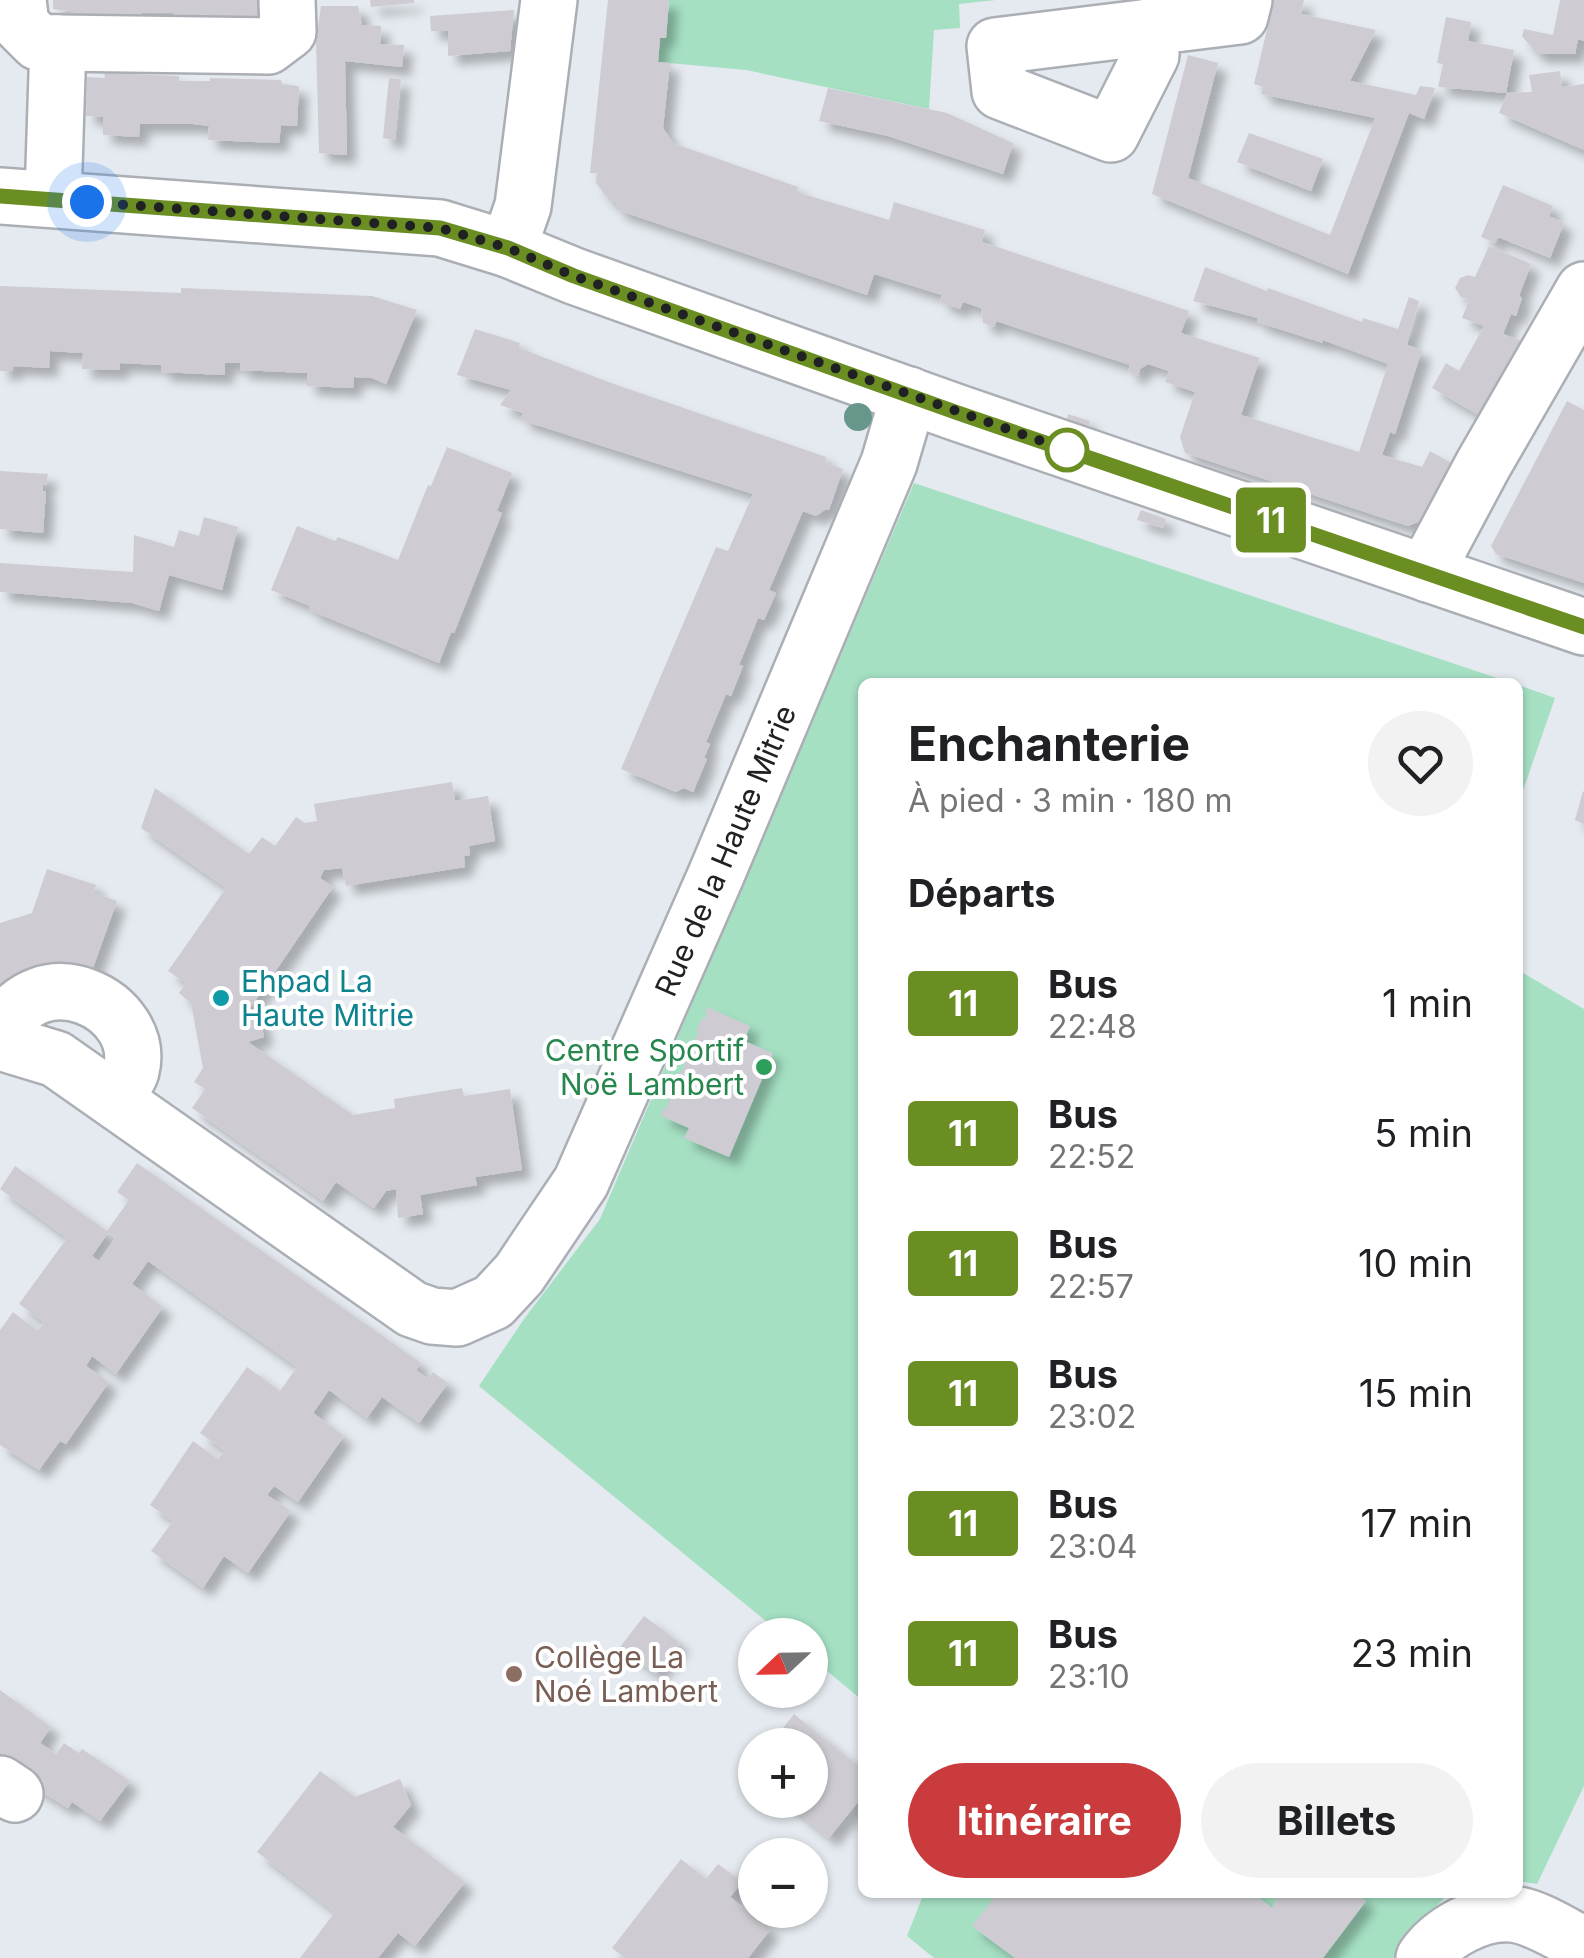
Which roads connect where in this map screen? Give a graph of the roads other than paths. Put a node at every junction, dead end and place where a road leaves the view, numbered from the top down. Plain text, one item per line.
1 (18, 0) edge
2 (287, 0) edge
3 (549, 0) edge
4 (1242, 8) edge
5 (1147, 28) dead end
6 (58, 43) junction
7 (26, 197) edge
8 (508, 248) junction
9 (1584, 290) edge
10 (909, 395) junction
11 (1428, 574) junction
12 (1584, 627) edge
13 (0, 1034) edge
14 (0, 1042) edge
15 (114, 1098) junction
16 (1486, 1904) edge
17 (1584, 1945) edge
18 (1424, 1958) edge

1 - 6 street
2 - 6 street
3 - 8 street
4 - 5 street
6 - 7 street
7 - 8 street
8 - 10 street
9 - 11 street
10 - 11 street
10 - 15 street, Rue de la Haute Mitrie
11 - 12 street
13 - 15 street
14 - 15 street, Rue de la Haute Mitrie
16 - 17 street
16 - 18 street

